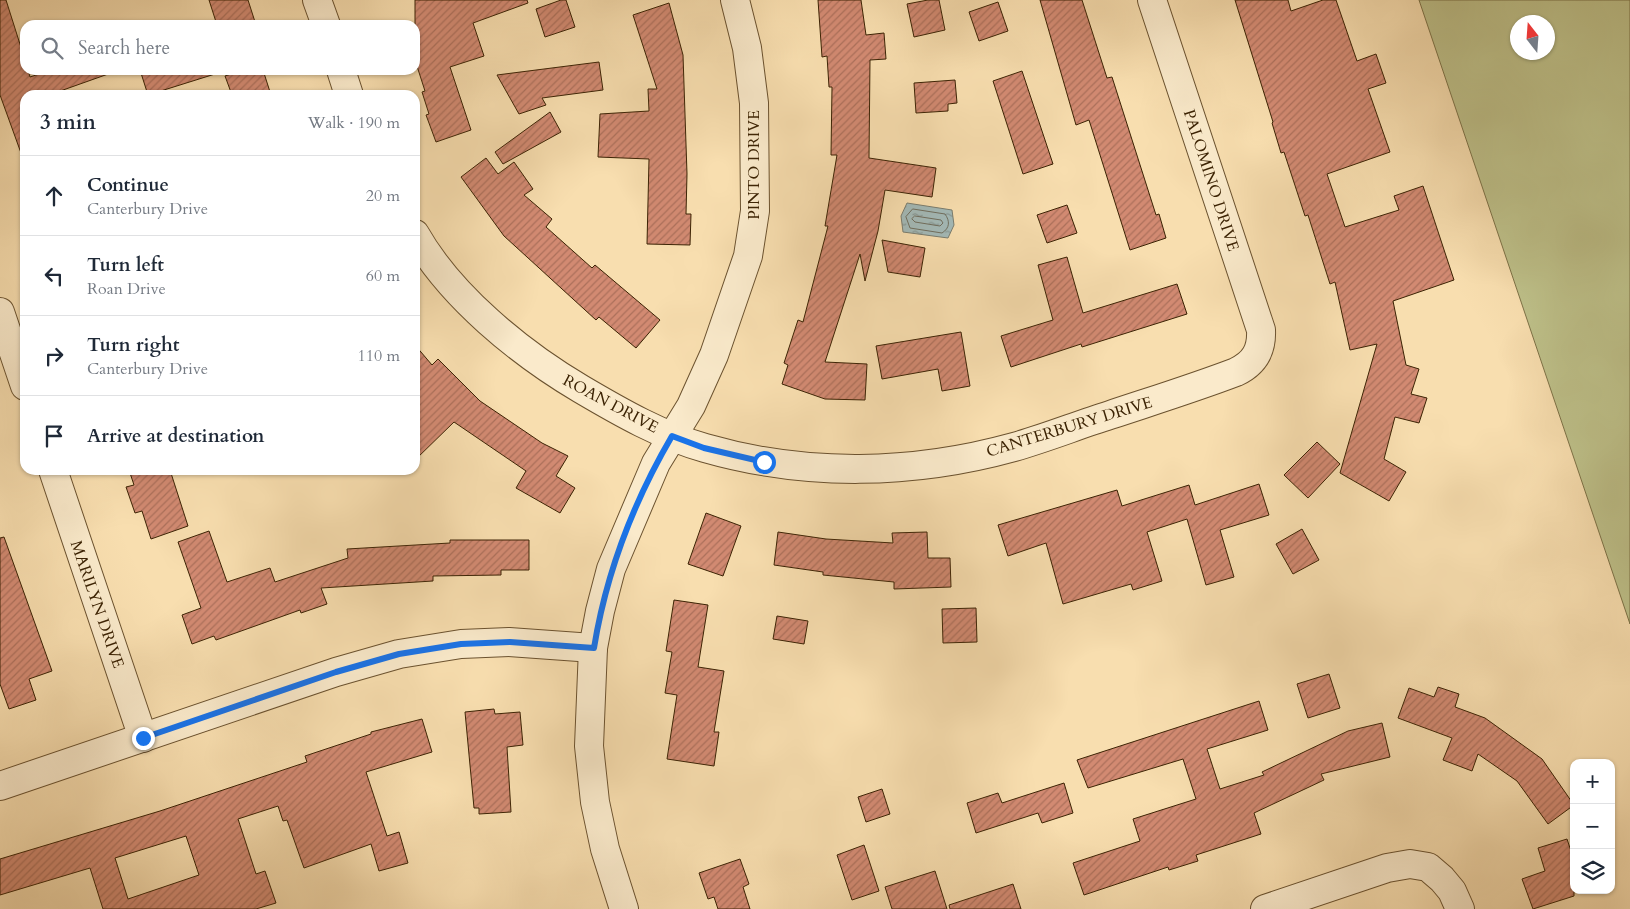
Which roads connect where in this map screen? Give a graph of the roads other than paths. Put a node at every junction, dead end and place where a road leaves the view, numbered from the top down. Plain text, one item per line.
1 (317, 0) edge
2 (735, 0) edge
3 (1152, 0) edge
4 (324, 20) edge
5 (343, 75) edge
6 (347, 90) edge
7 (420, 241) edge
8 (0, 312) edge
9 (1254, 360) joint
10 (20, 371) edge
11 (672, 436) junction
12 (55, 475) edge
13 (594, 648) junction
14 (143, 738) junction
15 (0, 786) edge
16 (624, 909) edge
17 (1266, 909) edge
18 (1460, 909) edge

1 - 4 street
2 - 11 street, PINTO DRIVE
3 - 9 street, PALOMINO DRIVE
5 - 6 street
7 - 11 street, ROAN DRIVE
8 - 10 street
9 - 11 street, CANTERBURY DRIVE
11 - 13 street, ROAN DRIVE
12 - 14 street, MARILYN DRIVE
13 - 14 street
13 - 16 street, ROAN DRIVE
14 - 15 street
17 - 18 street

